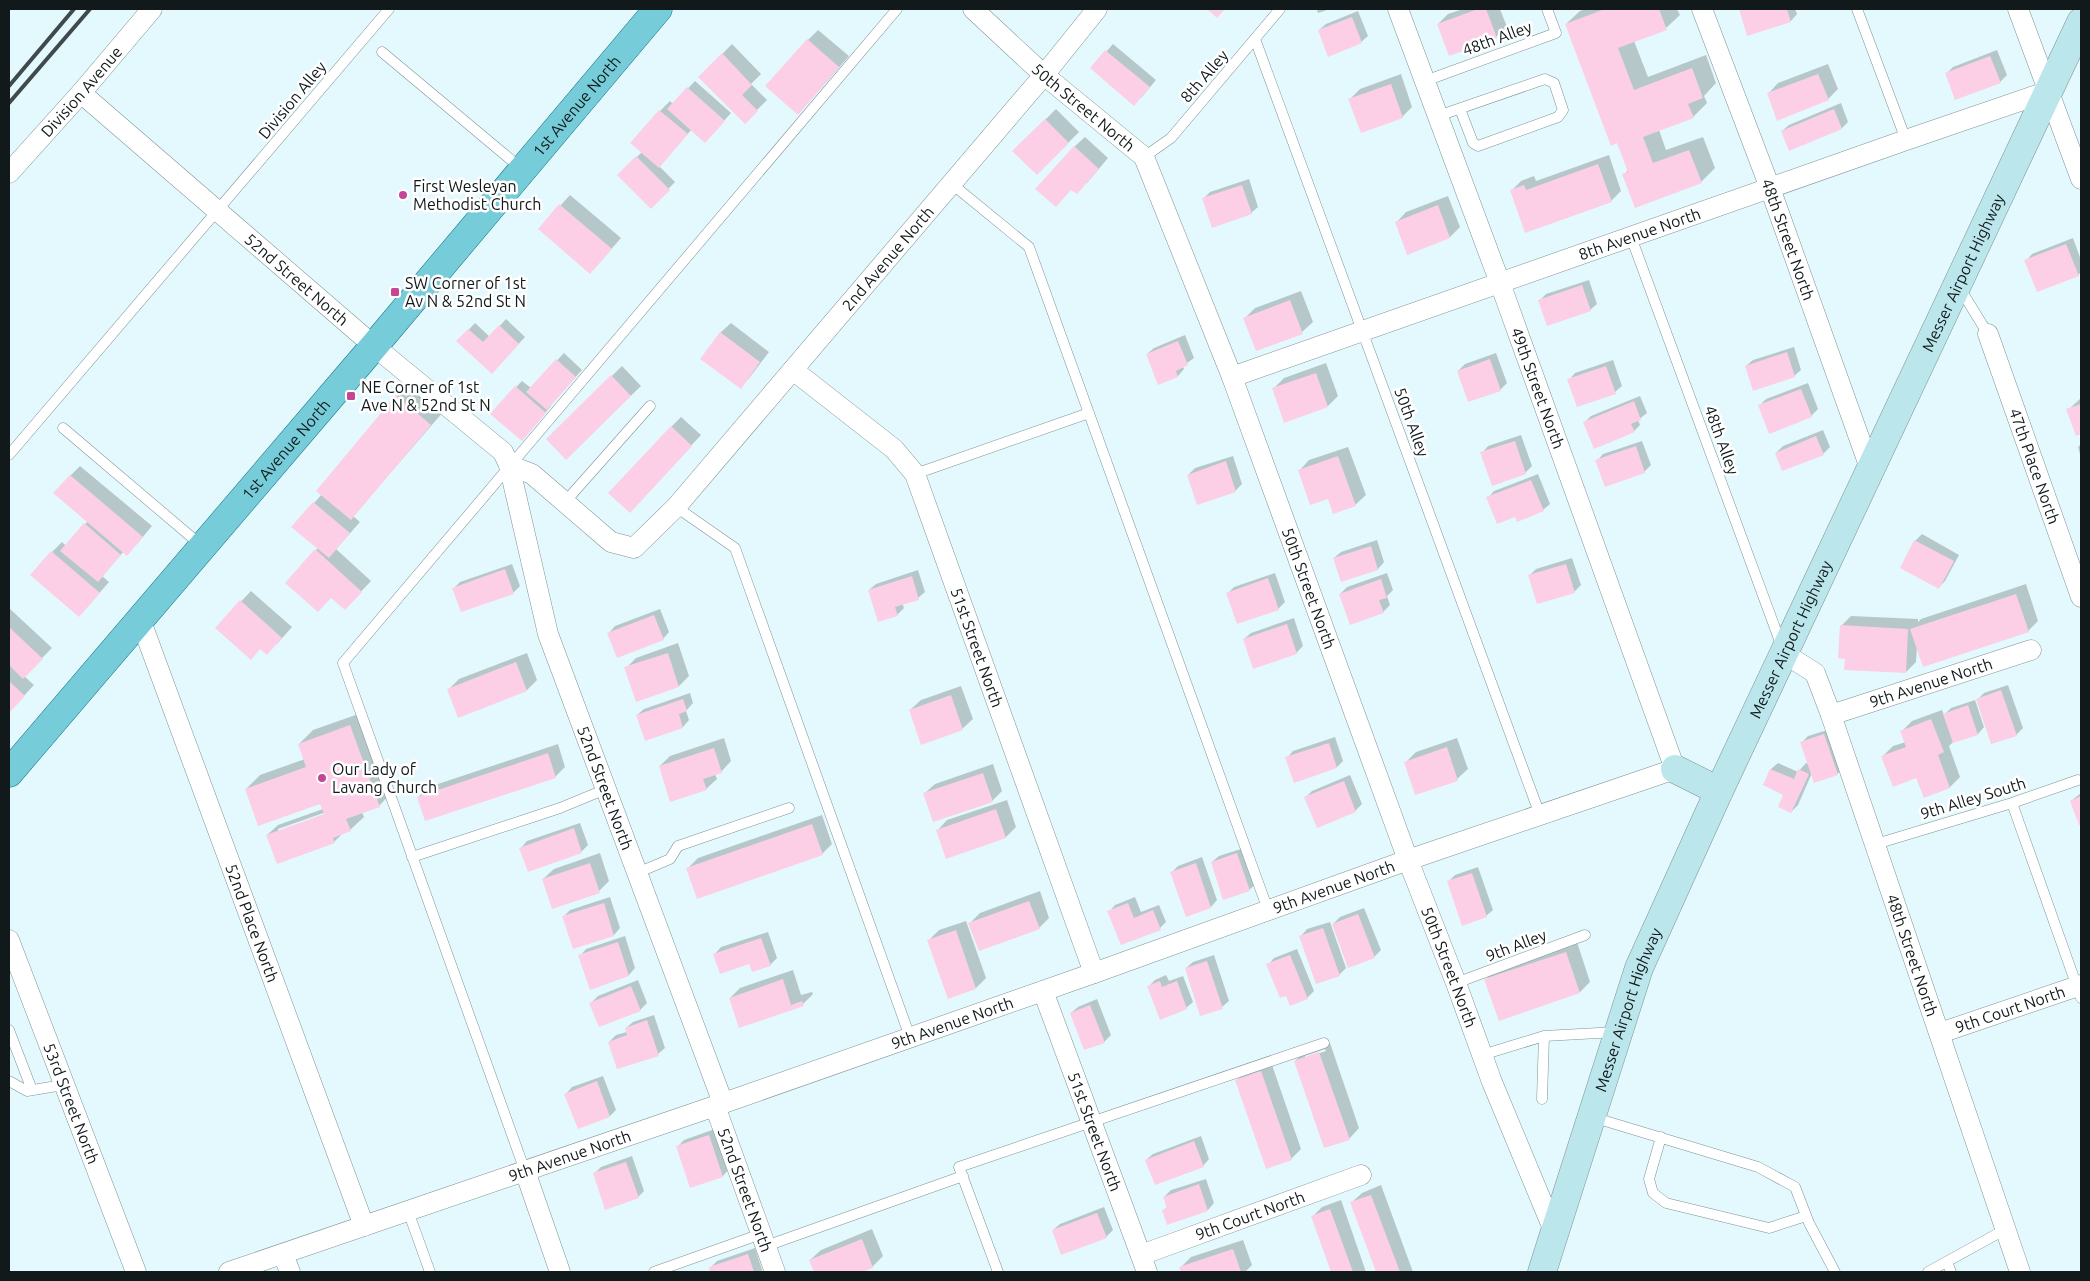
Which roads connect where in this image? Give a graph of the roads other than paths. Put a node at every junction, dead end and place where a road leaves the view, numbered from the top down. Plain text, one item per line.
1 (152, 9) edge
2 (389, 9) edge
3 (658, 9) edge
4 (897, 9) edge
5 (973, 9) edge
6 (1097, 9) edge
7 (1280, 9) edge
8 (1398, 9) edge
9 (1548, 9) edge
10 (1702, 9) edge
11 (1857, 9) edge
12 (2018, 9) edge
13 (2081, 22) edge
14 (1255, 39) junction
15 (382, 52) dead end
16 (1044, 75) junction
17 (1425, 81) junction
18 (2049, 91) junction
19 (81, 93) junction
20 (1460, 109) junction
21 (1438, 116) junction
22 (1906, 140) junction
23 (1144, 157) junction
24 (522, 170) junction
25 (9, 173) edge
26 (2081, 179) edge
27 (952, 184) junction
28 (1770, 188) junction
29 (218, 211) junction
30 (1631, 237) junction
31 (1500, 283) junction
32 (1958, 286) junction
33 (1363, 332) junction
34 (1988, 334) joint
35 (374, 346) junction
36 (793, 370) junction
37 (1232, 378) junction
38 (650, 406) dead end
39 (1089, 413) junction
40 (63, 428) dead end
41 (9, 455) edge
42 (509, 465) junction
43 (1871, 471) junction
44 (915, 474) junction
45 (565, 502) junction
46 (676, 507) junction
47 (202, 547) junction
48 (2081, 597) edge
49 (140, 619) junction
50 (2031, 650) dead end
51 (1785, 654) junction
52 (1832, 714) junction
53 (1675, 769) junction
54 (9, 772) edge
55 (2078, 780) dead end
56 (606, 789) junction
57 (1719, 791) junction
58 (2012, 803) junction
59 (789, 808) dead end
60 (1540, 815) junction
61 (1876, 844) junction
62 (412, 857) junction
63 (1408, 860) junction
64 (637, 873) junction
65 (1268, 910) junction
66 (1585, 935) dead end
67 (9, 940) edge
68 (1094, 973) junction
69 (1456, 983) junction
70 (2080, 990) edge
71 (1043, 991) junction
72 (9, 1030) edge
73 (1618, 1032) junction
74 (1940, 1034) junction
75 (1544, 1036) junction
76 (910, 1037) junction
77 (1324, 1043) dead end
78 (1482, 1055) junction
79 (9, 1081) edge
80 (63, 1085) junction
81 (32, 1090) junction
82 (1542, 1099) dead end
83 (719, 1105) junction
84 (1591, 1117) junction
85 (1091, 1121) junction
86 (1661, 1137) junction
87 (525, 1171) junction
88 (1361, 1175) dead end
89 (963, 1176) junction
90 (408, 1211) junction
91 (1806, 1216) junction
92 (364, 1226) junction
93 (2006, 1229) junction
94 (1554, 1231) junction
95 (764, 1240) junction
96 (1947, 1262) junction
97 (286, 1263) edge
98 (1144, 1264) edge
99 (129, 1270) edge
100 (672, 1270) edge
101 (228, 1272) edge
102 (430, 1272) edge
103 (560, 1272) edge
104 (654, 1272) edge
105 (775, 1272) edge
106 (998, 1272) edge
107 (1542, 1272) edge
108 (1835, 1272) edge
109 (1928, 1272) edge
110 (1951, 1272) edge
111 (2020, 1272) edge

1 - 19 street, Division Avenue
2 - 29 lane, Division Alley
3 - 24 main road, 1st Avenue North
4 - 42 lane
5 - 16 street, 50th Street North
6 - 16 street, 2nd Avenue North
7 - 14 lane, 8th Alley
8 - 17 street, 49th Street North
9 - 17 lane, 48th Alley
10 - 28 street, 48th Street North
11 - 22 lane
12 - 18 street
13 - 18 main road, Messer Airport Highway
14 - 23 lane, 8th Alley
14 - 33 lane, 50th Alley
15 - 24 lane
16 - 23 street, 50th Street North
16 - 27 street, 2nd Avenue North
17 - 21 street, 49th Street North
18 - 22 street, 8th Avenue North
18 - 26 street
18 - 32 main road, Messer Airport Highway
19 - 25 street, Division Avenue
19 - 29 street, 52nd Street North
20 - 20 lane
20 - 21 lane
21 - 31 street, 49th Street North
22 - 28 street, 8th Avenue North
23 - 37 street, 50th Street North
24 - 35 main road, 1st Avenue North
27 - 36 street, 2nd Avenue North
27 - 39 lane
28 - 30 street, 8th Avenue North
28 - 43 street, 48th Street North
29 - 35 street, 52nd Street North
29 - 41 lane, Division Alley
30 - 31 street, 8th Avenue North
30 - 51 lane, 48th Alley
31 - 33 street, 8th Avenue North
31 - 53 street, 49th Street North
32 - 34 lane
32 - 43 main road, Messer Airport Highway
33 - 37 street, 8th Avenue North
33 - 60 lane, 50th Alley
34 - 48 street, 47th Place North
35 - 42 street, 52nd Street North
35 - 47 main road, 1st Avenue North
36 - 44 street, 51st Street North
36 - 46 street, 2nd Avenue North
37 - 63 street, 50th Street North
38 - 45 lane
39 - 44 lane
39 - 65 lane
40 - 47 lane
42 - 45 street
42 - 56 street, 52nd Street North
42 - 62 lane
43 - 51 main road, Messer Airport Highway
44 - 68 street, 51st Street North
45 - 46 street
46 - 76 lane
47 - 49 main road, 1st Avenue North
49 - 54 main road, 1st Avenue North
49 - 92 street, 52nd Place North
50 - 52 street, 9th Avenue North
51 - 52 street, 48th Street North
51 - 57 main road, Messer Airport Highway
52 - 61 street, 48th Street North
53 - 57 main road
53 - 60 street, 9th Avenue North
55 - 58 lane, 9th Alley South
56 - 62 lane
56 - 64 street, 52nd Street North
57 - 73 main road, Messer Airport Highway
58 - 61 lane, 9th Alley South
58 - 70 lane
59 - 64 lane
60 - 63 street, 9th Avenue North
61 - 74 street, 48th Street North
62 - 87 lane
63 - 65 street, 9th Avenue North
63 - 69 street, 50th Street North
64 - 83 street, 52nd Street North
65 - 68 street, 9th Avenue North
66 - 69 lane, 9th Alley
67 - 80 street, 53rd Street North
68 - 71 street, 9th Avenue North
69 - 78 street, 50th Street North
70 - 74 street, 9th Court North
71 - 76 street, 9th Avenue North
71 - 85 street, 51st Street North
72 - 81 lane
73 - 75 lane
73 - 84 main road, Messer Airport Highway
74 - 93 street, 48th Street North
75 - 78 lane
75 - 82 lane
76 - 83 street, 9th Avenue North
77 - 85 lane
78 - 94 street, 50th Street North
79 - 81 lane
80 - 81 lane
80 - 99 street, 53rd Street North
83 - 87 street, 9th Avenue North
83 - 95 street, 52nd Street North
84 - 86 lane
84 - 94 main road, Messer Airport Highway
85 - 89 lane
85 - 98 street, 51st Street North
86 - 91 lane
86 - 91 lane
87 - 90 street, 9th Avenue North
87 - 103 street
88 - 98 street, 9th Court North
89 - 95 lane
89 - 106 lane
90 - 92 street, 9th Avenue North
90 - 102 lane
91 - 108 lane
92 - 97 street, 9th Avenue North
93 - 96 lane
93 - 111 street, 48th Street North
94 - 107 main road, Messer Airport Highway
95 - 100 lane
95 - 105 street, 52nd Street North
96 - 109 lane
96 - 110 lane
97 - 101 street, 9th Avenue North
100 - 104 lane

